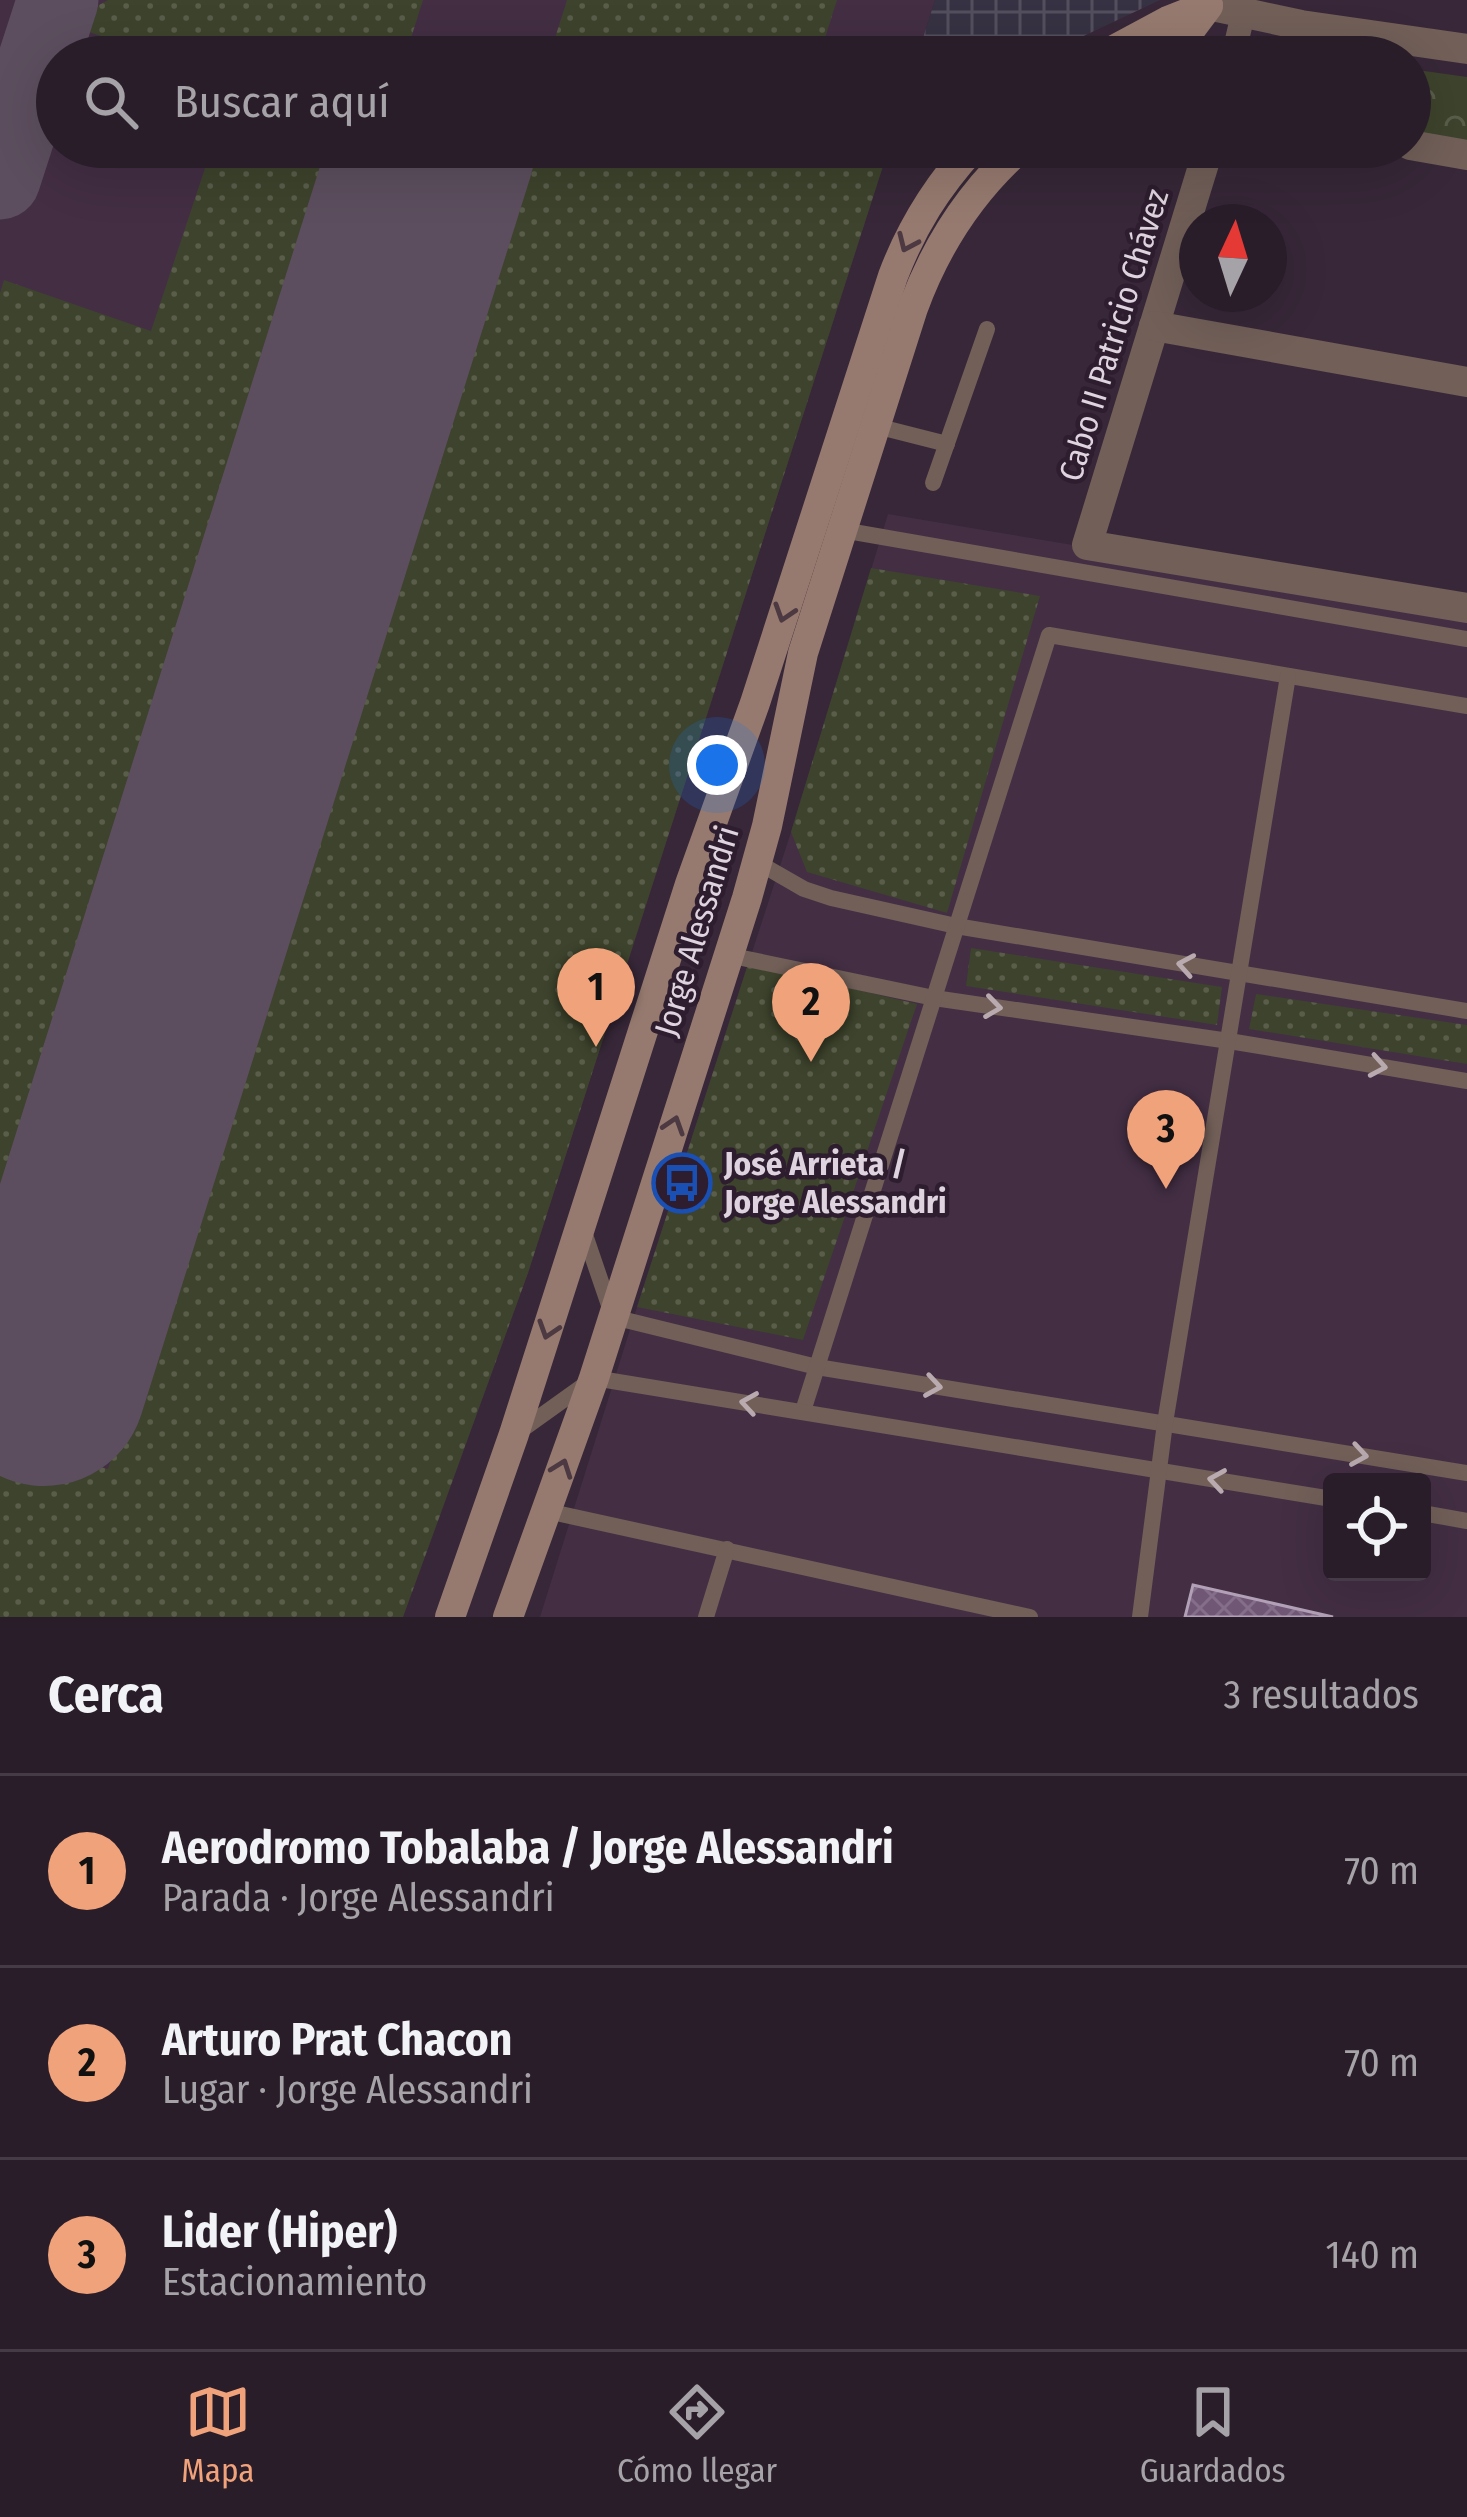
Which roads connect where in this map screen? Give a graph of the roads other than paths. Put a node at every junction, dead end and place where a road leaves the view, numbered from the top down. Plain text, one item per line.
1 (1209, 3) edge
2 (1243, 14) junction
3 (1140, 36) edge
4 (1185, 36) edge
5 (1238, 36) edge
6 (1373, 36) edge
7 (1431, 44) edge
8 (1467, 49) edge
9 (1431, 148) edge
10 (1467, 154) edge
11 (954, 168) edge
12 (1000, 168) edge
13 (1203, 168) edge
14 (1154, 326) junction
15 (987, 329) dead end
16 (1467, 382) edge
17 (876, 426) junction
18 (947, 444) junction
19 (933, 483) dead end
20 (842, 530) junction
21 (1467, 608) edge
22 (1467, 639) edge
23 (1288, 676) junction
24 (1467, 706) edge
25 (757, 862) junction
26 (956, 926) junction
27 (728, 955) junction
28 (1240, 974) junction
29 (934, 998) junction
30 (1467, 1011) edge
31 (1228, 1041) junction
32 (1467, 1081) edge
33 (582, 1226) junction
34 (613, 1317) junction
35 (818, 1367) junction
36 (595, 1378) junction
37 (803, 1412) junction
38 (1166, 1423) junction
39 (514, 1434) junction
40 (1159, 1470) junction
41 (1467, 1473) edge
42 (1323, 1497) edge
43 (547, 1511) junction
44 (1431, 1515) edge
45 (1467, 1521) edge
46 (727, 1549) junction
47 (450, 1617) edge
48 (508, 1617) edge
49 (706, 1617) edge
50 (1030, 1617) edge
51 (1140, 1617) edge

1 - 2 street
1 - 3 main road
1 - 4 main road
2 - 5 street
2 - 6 street
7 - 8 street
9 - 10 street
11 -> 33 main road, Jorge Alessandri
12 - 17 main road, Jorge Alessandri
13 - 14 street, Cabo II Patricio Chávez
14 - 16 street
14 - 21 street, Cabo II Patricio Chávez
15 - 18 lane
17 - 18 lane
17 - 20 main road, Jorge Alessandri
18 - 19 lane
20 - 22 lane
20 - 25 main road, Jorge Alessandri
23 - 24 lane
23 - 26 lane
23 - 28 lane
25 - 26 lane
25 - 27 main road, Jorge Alessandri
28 -> 26 lane
26 - 29 lane
27 - 29 lane
34 -> 27 main road, Jorge Alessandri
28 - 30 lane
28 - 31 lane
29 -> 31 lane
29 - 35 lane
31 -> 32 lane
31 - 38 lane
33 - 34 lane
33 -> 39 main road, Jorge Alessandri
34 - 35 lane
34 - 36 main road, Jorge Alessandri
35 - 37 lane
35 -> 38 lane
37 -> 36 lane
36 - 39 lane
43 -> 36 main road, Jorge Alessandri
37 - 40 lane
38 - 40 lane
38 -> 41 lane
39 - 47 main road, Jorge Alessandri
42 -> 40 lane
40 - 51 lane
43 - 46 lane
43 - 48 main road, Jorge Alessandri
44 - 45 lane
46 - 49 lane
46 - 50 lane

